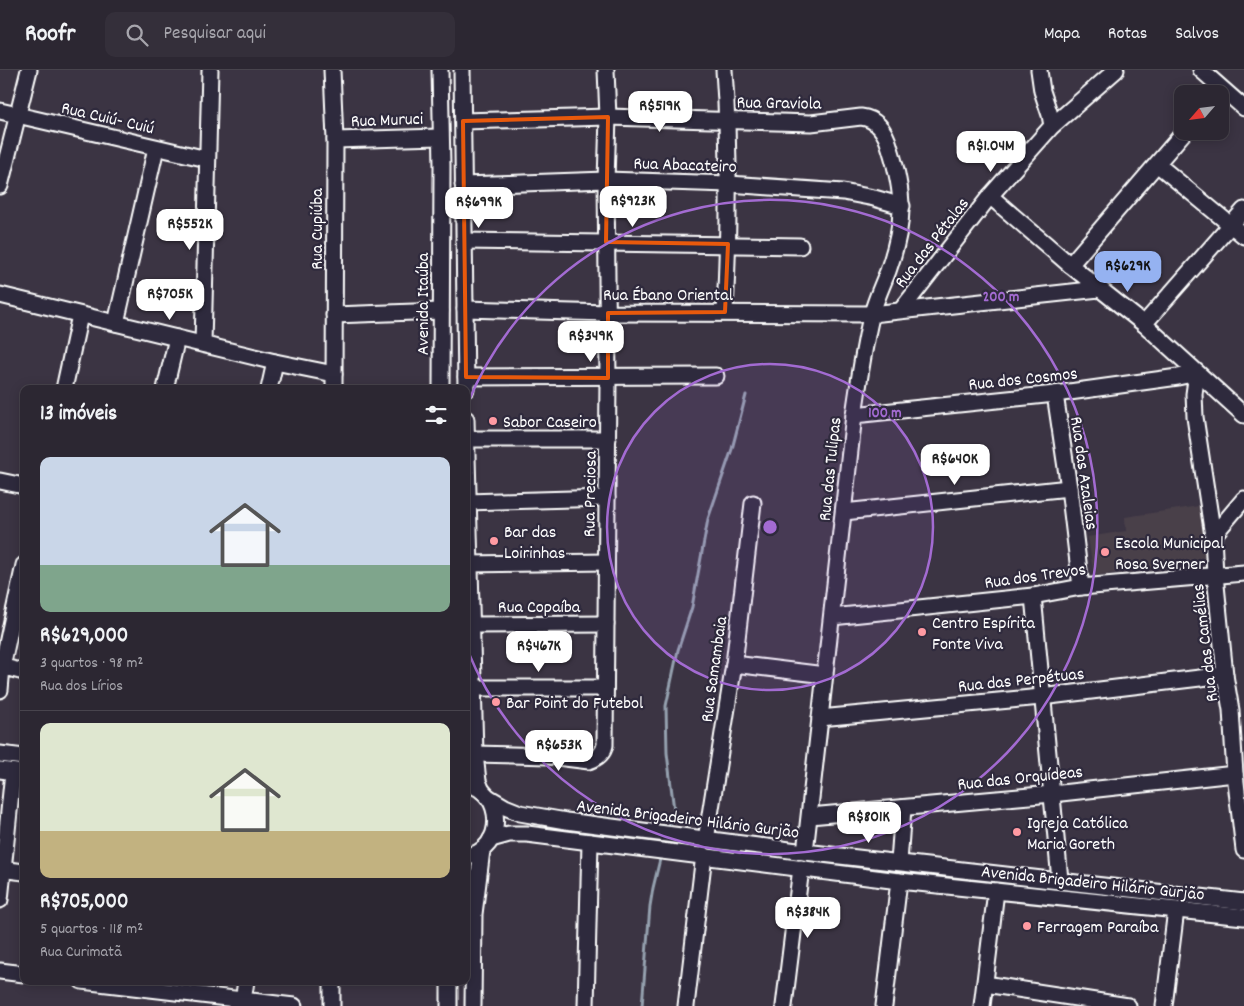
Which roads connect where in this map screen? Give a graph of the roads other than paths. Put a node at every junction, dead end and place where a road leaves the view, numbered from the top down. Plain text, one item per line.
1 (29, 70) edge
2 (210, 70) edge
3 (332, 70) edge
4 (440, 70) edge
5 (462, 70) edge
6 (606, 70) edge
7 (724, 70) edge
8 (1039, 70) edge
9 (1116, 70) edge
10 (1202, 70) edge
11 (1213, 85) edge
12 (1229, 98) edge
13 (1244, 108) edge
14 (0, 111) edge
15 (18, 116) junction
16 (608, 117) junction
17 (854, 117) joint
18 (728, 119) junction
19 (463, 121) junction
20 (1052, 126) junction
21 (440, 136) junction
22 (335, 140) junction
23 (1177, 140) edge
24 (156, 148) junction
25 (207, 159) junction
26 (1157, 164) junction
27 (463, 165) junction
28 (442, 166) junction
29 (606, 180) junction
30 (729, 184) junction
31 (463, 185) junction
32 (0, 186) edge
33 (990, 196) junction
34 (902, 206) junction
35 (1244, 210) edge
36 (1232, 225) junction
37 (1244, 236) edge
38 (464, 241) junction
39 (606, 242) junction
40 (728, 244) junction
41 (800, 246) dead end
42 (1070, 265) junction
43 (1099, 289) junction
44 (0, 295) edge
45 (465, 309) junction
46 (902, 309) junction
47 (441, 311) junction
48 (608, 312) junction
49 (725, 312) junction
50 (872, 314) junction
51 (80, 315) junction
52 (334, 315) junction
53 (116, 323) junction
54 (1144, 324) junction
55 (177, 338) junction
56 (203, 344) junction
57 (275, 362) junction
58 (1197, 373) junction
59 (716, 376) dead end
60 (608, 378) junction
61 (334, 381) edge
62 (466, 383) edge
63 (65, 385) edge
64 (166, 385) edge
65 (270, 385) edge
66 (441, 385) edge
67 (1055, 394) junction
68 (854, 415) junction
69 (1244, 415) edge
70 (470, 439) edge
71 (608, 439) junction
72 (0, 481) edge
73 (20, 485) edge
74 (1069, 488) junction
75 (607, 498) junction
76 (1244, 499) edge
77 (470, 502) edge
78 (753, 503) dead end
79 (844, 512) junction
80 (1213, 536) junction
81 (606, 562) junction
82 (470, 564) edge
83 (1244, 572) edge
84 (1215, 575) junction
85 (20, 583) edge
86 (470, 584) edge
87 (1081, 587) junction
88 (1033, 596) junction
89 (832, 618) junction
90 (606, 624) junction
91 (472, 625) junction
92 (734, 664) junction
93 (1, 666) edge
94 (20, 671) edge
95 (825, 675) junction
96 (1225, 675) junction
97 (473, 688) junction
98 (605, 688) junction
99 (0, 690) edge
100 (1041, 697) junction
101 (1237, 709) edge
102 (820, 718) junction
103 (0, 754) edge
104 (475, 754) junction
105 (20, 756) edge
106 (12, 772) edge
107 (1235, 774) junction
108 (470, 786) edge
109 (485, 794) junction
110 (1052, 794) junction
111 (902, 808) junction
112 (1242, 809) edge
113 (810, 816) junction
114 (706, 840) junction
115 (590, 842) junction
116 (487, 845) junction
117 (1244, 850) edge
118 (804, 852) junction
119 (470, 854) edge
120 (704, 855) junction
121 (900, 862) junction
122 (801, 868) junction
123 (2, 869) edge
124 (20, 871) edge
125 (900, 880) junction
126 (1060, 880) junction
127 (996, 891) junction
128 (0, 900) edge
129 (1244, 902) edge
130 (1176, 910) junction
131 (1244, 917) edge
132 (0, 971) edge
133 (20, 974) edge
134 (985, 984) junction
135 (114, 985) edge
136 (245, 985) edge
137 (332, 985) edge
138 (449, 995) edge
139 (243, 1001) junction
140 (473, 1001) edge
141 (294, 1006) edge
142 (332, 1006) edge
143 (586, 1006) edge
144 (686, 1006) edge
145 (784, 1006) edge
146 (884, 1006) edge
147 (982, 1006) edge
148 (1128, 1006) edge
149 (1164, 1006) edge

1 - 15 street
2 - 25 street
3 - 22 street, Rua Cupiúba
4 - 21 street, Avenida Itaúba
5 - 19 street
6 - 16 street, Rua Preciosa
7 - 18 street
8 - 20 street
9 - 20 street, Rua das Pétalas
10 - 11 street
12 - 13 street
14 - 15 street, Rua Cuiú- Cuiú
15 - 24 street, Rua Cuiú- Cuiú
15 - 32 street
16 - 18 street, Rua Graviola
16 - 19 street, Rua Graviola
16 - 29 street, Rua Preciosa
17 - 18 street, Rua Graviola
17 - 34 street, Rua das Tulipas
18 - 30 street
19 - 27 street
20 - 33 street, Rua das Pétalas
21 - 22 street, Rua Muruci
21 - 28 street, Avenida Itaúba
22 - 52 street, Rua Cupiúba
23 - 26 street
24 - 25 street, Rua Cuiú- Cuiú
24 - 53 street
25 - 56 street
26 - 36 street
26 - 42 street
27 - 28 street
27 - 31 street
28 - 47 street, Avenida Itaúba
29 - 30 street, Rua Abacateiro
29 - 31 street, Rua Abacateiro
29 - 39 street, Rua Preciosa
30 - 34 street, Rua Abacateiro
30 - 40 street
31 - 38 street
33 - 42 street
33 - 46 street, Rua das Pétalas
34 - 50 street, Rua das Tulipas
35 - 36 street
36 - 37 street
36 - 54 street
38 - 39 street
38 - 45 street
39 - 40 street
39 - 48 street, Rua Preciosa
40 - 41 street
40 - 49 street
42 - 43 street
43 - 46 street, Rua Ébano Oriental
43 - 54 street
44 - 51 street
45 - 48 street, Rua Ébano Oriental
45 - 62 street
46 - 50 street, Rua Ébano Oriental
47 - 52 street
47 - 66 street, Avenida Itaúba
48 - 49 street, Rua Ébano Oriental
48 - 60 street, Rua Preciosa
49 - 50 street, Rua Ébano Oriental
50 - 68 street, Rua das Tulipas
51 - 53 street
51 - 63 street
52 - 61 street, Rua Cupiúba
53 - 55 street
54 - 58 street
55 - 56 street
55 - 64 street
56 - 57 street
57 - 61 street
57 - 65 street
58 - 67 street, Rua dos Cosmos
58 - 69 street
58 - 80 street, Rua das Camélias
59 - 60 street
60 - 62 street
60 - 71 street, Rua Preciosa
67 - 68 street, Rua dos Cosmos
67 - 74 street, Rua das Azaleias
68 - 79 street, Rua das Tulipas
70 - 71 street
71 - 75 street, Rua Preciosa
72 - 73 street
74 - 79 street
74 - 87 street, Rua das Azaleias
75 - 77 street
75 - 81 street, Rua Preciosa
76 - 80 street
78 - 92 street, Rua Samambaia
79 - 89 street, Rua das Tulipas
80 - 84 street, Rua das Camélias
81 - 82 street
81 - 90 street, Rua Preciosa
83 - 84 street, Rua dos Trevos
84 - 87 street, Rua dos Trevos
84 - 96 street, Rua das Camélias
85 - 93 street
86 - 91 street
87 - 88 street, Rua dos Trevos
88 - 89 street, Rua dos Trevos
88 - 100 street
89 - 95 street, Rua das Tulipas
90 - 91 street, Rua Copaíba
90 - 98 street, Rua Preciosa
91 - 97 street
92 - 95 street
92 - 114 street, Rua Samambaia
93 - 94 street
93 - 99 street
95 - 102 street, Rua das Tulipas
96 - 100 street, Rua das Perpétuas
96 - 101 street, Rua das Camélias
97 - 98 street
97 - 104 street
98 - 104 street, Rua Preciosa
100 - 102 street, Rua das Perpétuas
100 - 110 street
101 - 107 street, Rua das Camélias
102 - 113 street, Rua das Tulipas
103 - 105 street
104 - 109 street
106 - 123 street
107 - 110 street, Rua das Orquídeas
107 - 112 street, Rua das Camélias
108 - 109 street, Avenida Brigadeiro Hilário Gurjão
109 - 114 street, Avenida Brigadeiro Hilário Gurjão
109 - 116 street
110 - 111 street, Rua das Orquídeas
110 - 126 street
111 - 113 street, Rua das Orquídeas
111 - 121 street
112 - 117 street, Rua das Camélias
113 - 118 street, Rua das Tulipas
114 - 118 street, Avenida Brigadeiro Hilário Gurjão
115 - 116 street, Avenida Brigadeiro Hilário Gurjão
115 - 120 street, Avenida Brigadeiro Hilário Gurjão
115 - 143 street
116 - 119 street, Avenida Brigadeiro Hilário Gurjão
116 - 140 street
118 - 121 street, Avenida Brigadeiro Hilário Gurjão
120 - 122 street, Avenida Brigadeiro Hilário Gurjão
120 - 144 street
121 - 126 street, Avenida Brigadeiro Hilário Gurjão
122 - 125 street, Avenida Brigadeiro Hilário Gurjão
122 - 145 street
123 - 124 street
123 - 128 street
125 - 127 street, Avenida Brigadeiro Hilário Gurjão
125 - 146 street
126 - 129 street, Avenida Brigadeiro Hilário Gurjão
127 - 130 street, Avenida Brigadeiro Hilário Gurjão
127 - 134 street
130 - 131 street, Avenida Brigadeiro Hilário Gurjão
130 - 149 street
132 - 133 street
134 - 147 street
134 - 148 street
135 - 139 street
136 - 139 street
137 - 142 street
138 - 140 street
139 - 141 street

